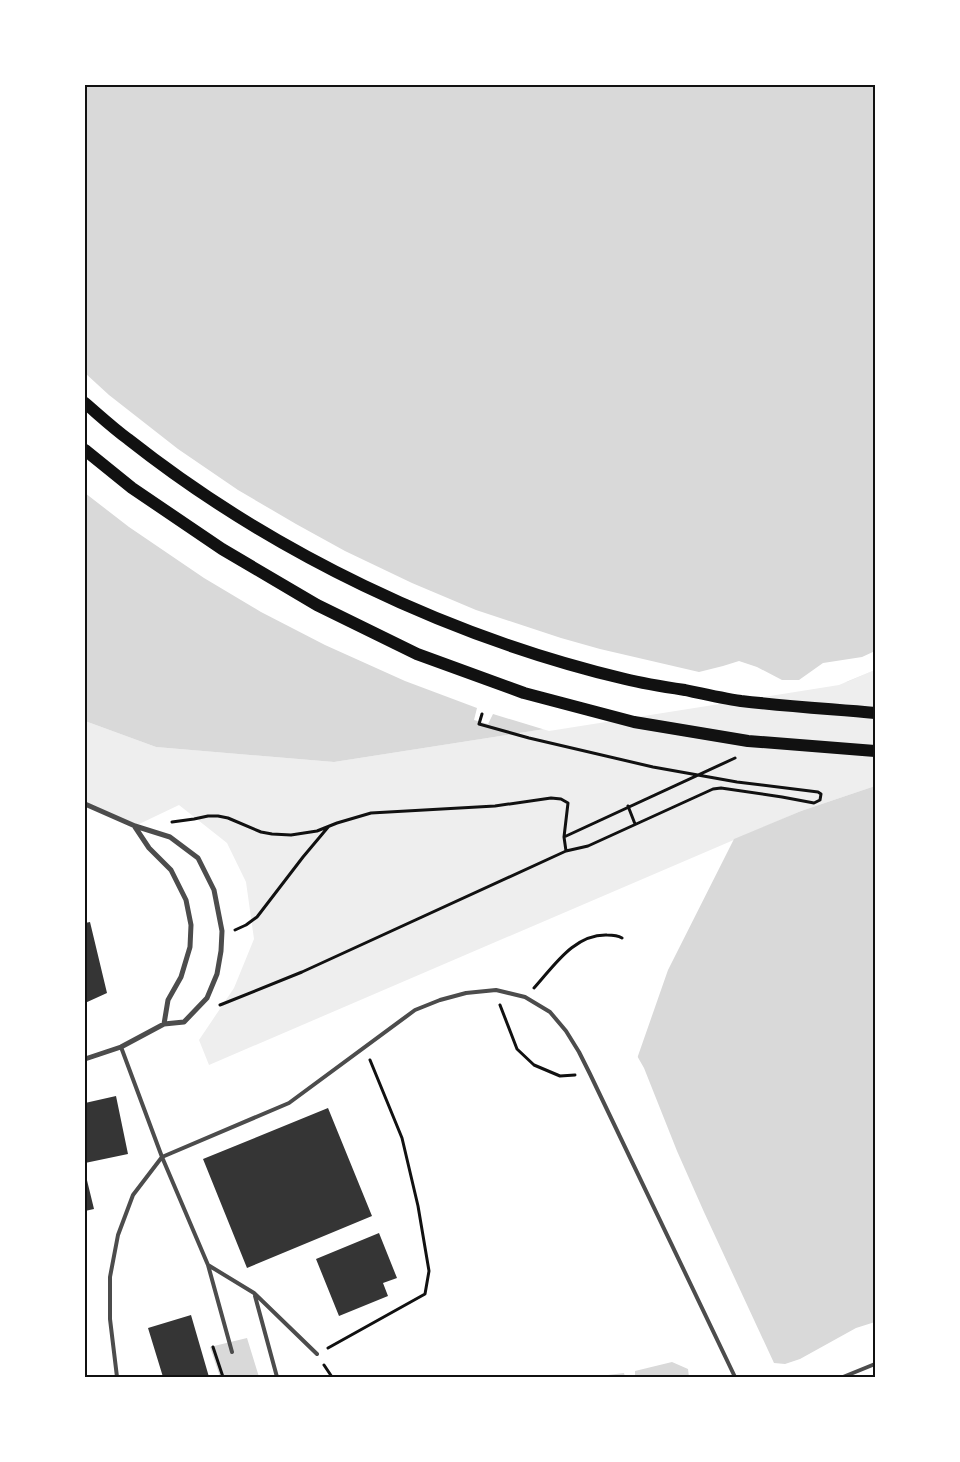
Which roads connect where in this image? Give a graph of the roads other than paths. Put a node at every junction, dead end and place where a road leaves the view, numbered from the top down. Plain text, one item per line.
1 (85, 403) edge
2 (85, 450) edge
3 (875, 713) edge
4 (875, 751) edge
5 (85, 804) edge
6 (135, 826) junction
7 (164, 1024) junction
8 (121, 1047) junction
9 (85, 1058) edge
10 (162, 1157) junction
11 (208, 1265) junction
12 (254, 1293) junction
13 (232, 1352) dead end
14 (316, 1354) road end
15 (875, 1364) edge
16 (117, 1377) edge
17 (277, 1377) edge
18 (735, 1377) edge
19 (843, 1377) edge

1 - 3 main road
2 - 4 main road
5 - 6 street
6 - 7 street
6 - 7 street
7 - 8 street
8 - 9 street
8 - 10 lane
10 - 11 lane
10 - 16 lane
10 - 18 lane
11 - 12 lane
11 - 13 lane
12 - 14 lane
12 - 17 lane
15 - 19 lane

